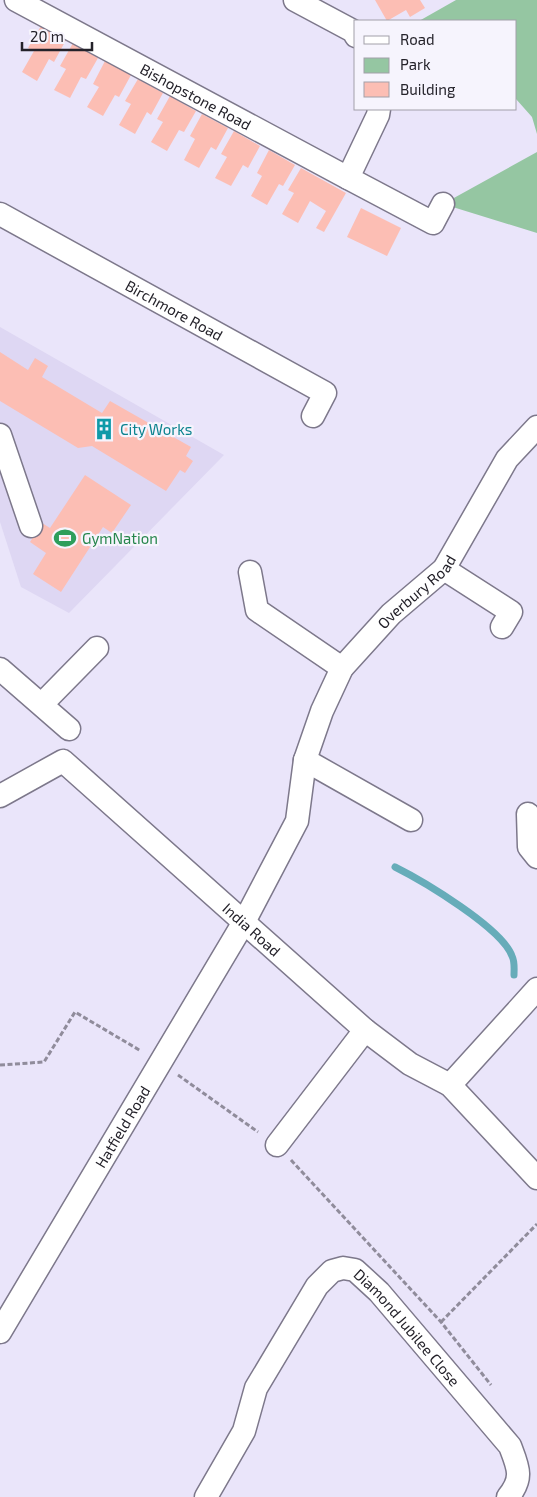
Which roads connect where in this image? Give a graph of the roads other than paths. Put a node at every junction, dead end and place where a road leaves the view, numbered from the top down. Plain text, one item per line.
1 (16, 0) edge
2 (294, 0) edge
3 (354, 33) edge
4 (379, 110) edge
5 (348, 178) junction
6 (443, 204) dead end
7 (0, 214) edge
8 (312, 416) dead end
9 (537, 427) edge
10 (0, 435) edge
11 (31, 526) dead end
12 (444, 569) junction
13 (250, 572) dead end
14 (502, 627) dead end
15 (97, 648) dead end
16 (342, 668) junction
17 (0, 669) edge
18 (42, 704) junction
19 (69, 729) dead end
20 (305, 760) junction
21 (0, 796) edge
22 (528, 814) dead end
23 (411, 820) dead end
24 (537, 857) edge
25 (244, 922) junction
26 (537, 989) edge
27 (365, 1030) junction
28 (450, 1085) junction
29 (277, 1145) road end
30 (537, 1178) edge
31 (0, 1332) edge
32 (206, 1497) edge
33 (508, 1497) edge

1 - 5 street, Bishopstone Road
2 - 3 street
4 - 5 street
5 - 6 street, Bishopstone Road
7 - 8 street, Birchmore Road
9 - 12 street, Overbury Road
10 - 11 street
12 - 14 street
12 - 16 street, Overbury Road
13 - 16 street
15 - 18 street
16 - 20 street, Overbury Road
17 - 18 street
18 - 19 street
20 - 23 street
20 - 25 street, Overbury Road
21 - 25 street, India Road
22 - 24 street
25 - 27 street, India Road
25 - 31 street, Hatfield Road
26 - 28 street
27 - 28 street, India Road
27 - 29 street
28 - 30 street, India Road
32 - 33 street, Diamond Jubilee Close

